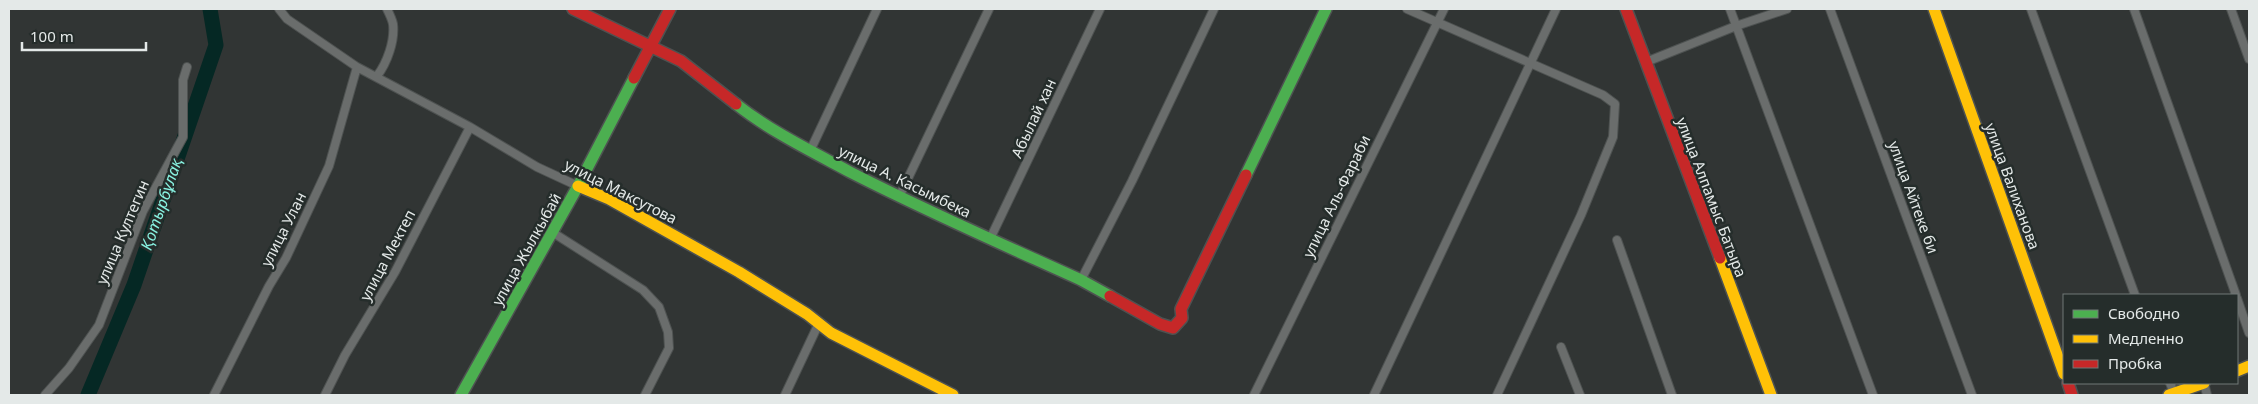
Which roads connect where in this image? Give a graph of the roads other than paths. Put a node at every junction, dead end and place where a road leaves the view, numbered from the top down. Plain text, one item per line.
1 (279, 9) edge
2 (387, 9) edge
3 (573, 9) edge
4 (670, 9) edge
5 (877, 9) edge
6 (989, 9) edge
7 (1100, 9) edge
8 (1214, 9) edge
9 (1326, 9) edge
10 (1407, 9) edge
11 (1444, 9) edge
12 (1556, 9) edge
13 (1626, 9) edge
14 (1730, 9) edge
15 (1787, 9) edge
16 (1830, 9) edge
17 (1934, 9) edge
18 (2031, 9) edge
19 (2134, 9) edge
20 (2231, 9) edge
21 (1437, 22) junction
22 (1736, 26) junction
23 (649, 47) junction
24 (2249, 59) edge
25 (1646, 62) junction
26 (1530, 64) junction
27 (187, 67) dead end
28 (357, 67) junction
29 (377, 76) junction
30 (470, 127) junction
31 (810, 151) junction
32 (578, 186) junction
33 (899, 197) junction
34 (552, 232) junction
35 (990, 239) junction
36 (1617, 240) dead end
37 (1081, 280) junction
38 (2135, 294) edge
39 (2235, 294) edge
40 (2238, 303) edge
41 (819, 323) junction
42 (2249, 333) edge
43 (1561, 347) dead end
44 (2063, 371) edge
45 (2199, 384) edge
46 (2171, 390) edge
47 (45, 395) edge
48 (214, 395) edge
49 (325, 395) edge
50 (461, 395) edge
51 (645, 395) edge
52 (785, 395) edge
53 (953, 395) edge
54 (1254, 395) edge
55 (1374, 395) edge
56 (1498, 395) edge
57 (1580, 395) edge
58 (1672, 395) edge
59 (1771, 395) edge
60 (1873, 395) edge
61 (1972, 395) edge

1 - 28 street, улица Максутова
2 - 29 street
3 - 23 street, улица А. Касымбека
4 - 23 street, улица Жылкыбай
5 - 31 street
6 - 33 street
7 - 35 street, Абылай хан
8 - 37 street
9 - 37 street, улица А. Касымбека
10 - 21 street
11 - 21 street, улица Аль-Фараби
12 - 26 street
13 - 25 street, улица Алпамыс Батыра
14 - 22 street
15 - 22 street
16 - 61 street, улица Айтеке би
17 - 44 street, улица Валиханова
18 - 38 street
19 - 39 street
20 - 24 street
21 - 26 street
21 - 54 street, улица Аль-Фараби
22 - 25 street
22 - 60 street
23 - 31 street, улица А. Касымбека
23 - 32 street, улица Жылкыбай
25 - 59 street, улица Алпамыс Батыра
26 - 55 street
26 - 56 street
27 - 47 street, улица Култегин
28 - 29 street, улица Максутова
28 - 48 street, улица Улан
29 - 30 street, улица Максутова
30 - 32 street, улица Максутова
30 - 49 street, улица Мектеп
31 - 33 street, улица А. Касымбека
32 - 34 street, улица Жылкыбай
32 - 41 street, улица Максутова
33 - 35 street, улица А. Касымбека
34 - 50 street, улица Жылкыбай
34 - 51 street
35 - 37 street, улица А. Касымбека
36 - 58 street
40 - 42 street
41 - 52 street
41 - 53 street, улица Максутова
43 - 57 street
45 - 46 street

